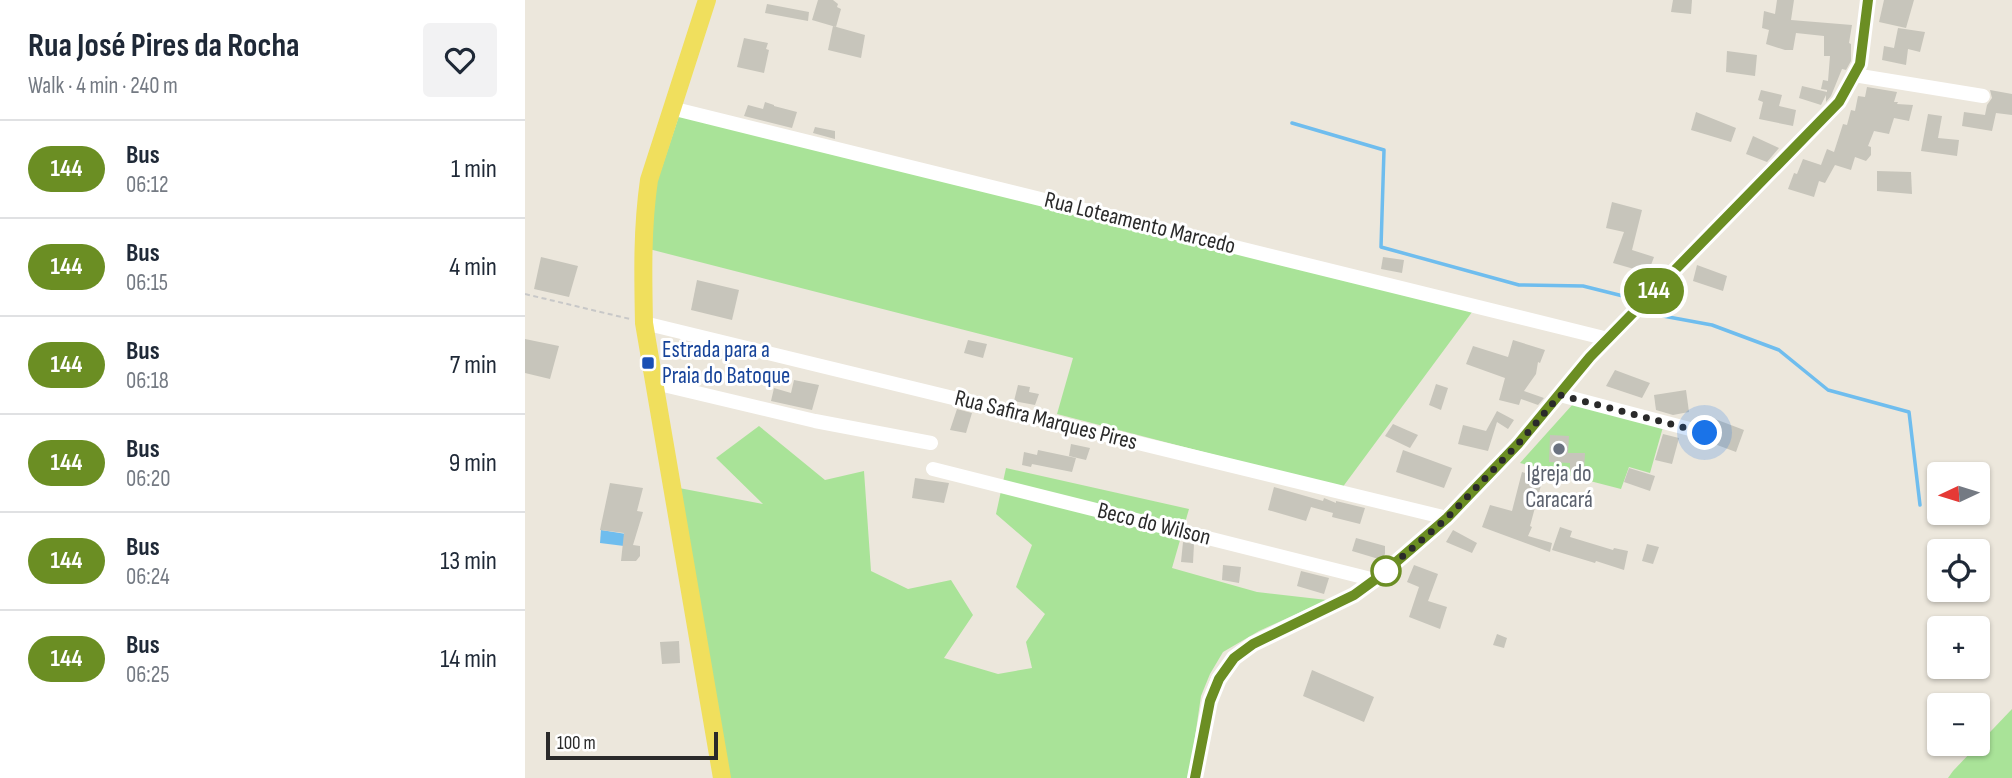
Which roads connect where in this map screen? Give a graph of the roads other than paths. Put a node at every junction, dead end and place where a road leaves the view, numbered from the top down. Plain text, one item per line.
1 (707, 0) edge
2 (1868, 0) edge
3 (1854, 75) junction
4 (1983, 96) dead end
5 (671, 108) junction
6 (644, 323) junction
7 (1608, 339) junction
8 (655, 383) junction
9 (1560, 395) junction
10 (1705, 433) dead end
11 (931, 443) dead end
12 (933, 469) dead end
13 (1447, 518) junction
14 (1375, 580) junction
15 (722, 778) edge
16 (1195, 778) edge

1 - 5 main road
2 - 3 street
3 - 4 street
3 - 7 street
5 - 6 main road
5 - 7 street, Rua Loteamento Marcedo
6 - 8 main road
6 - 13 street, Rua Safira Marques Pires
7 - 9 street
8 - 11 street
8 - 15 main road
9 - 10 street
9 - 13 street
12 - 14 street, Beco do Wilson
13 - 14 street
14 - 16 street

